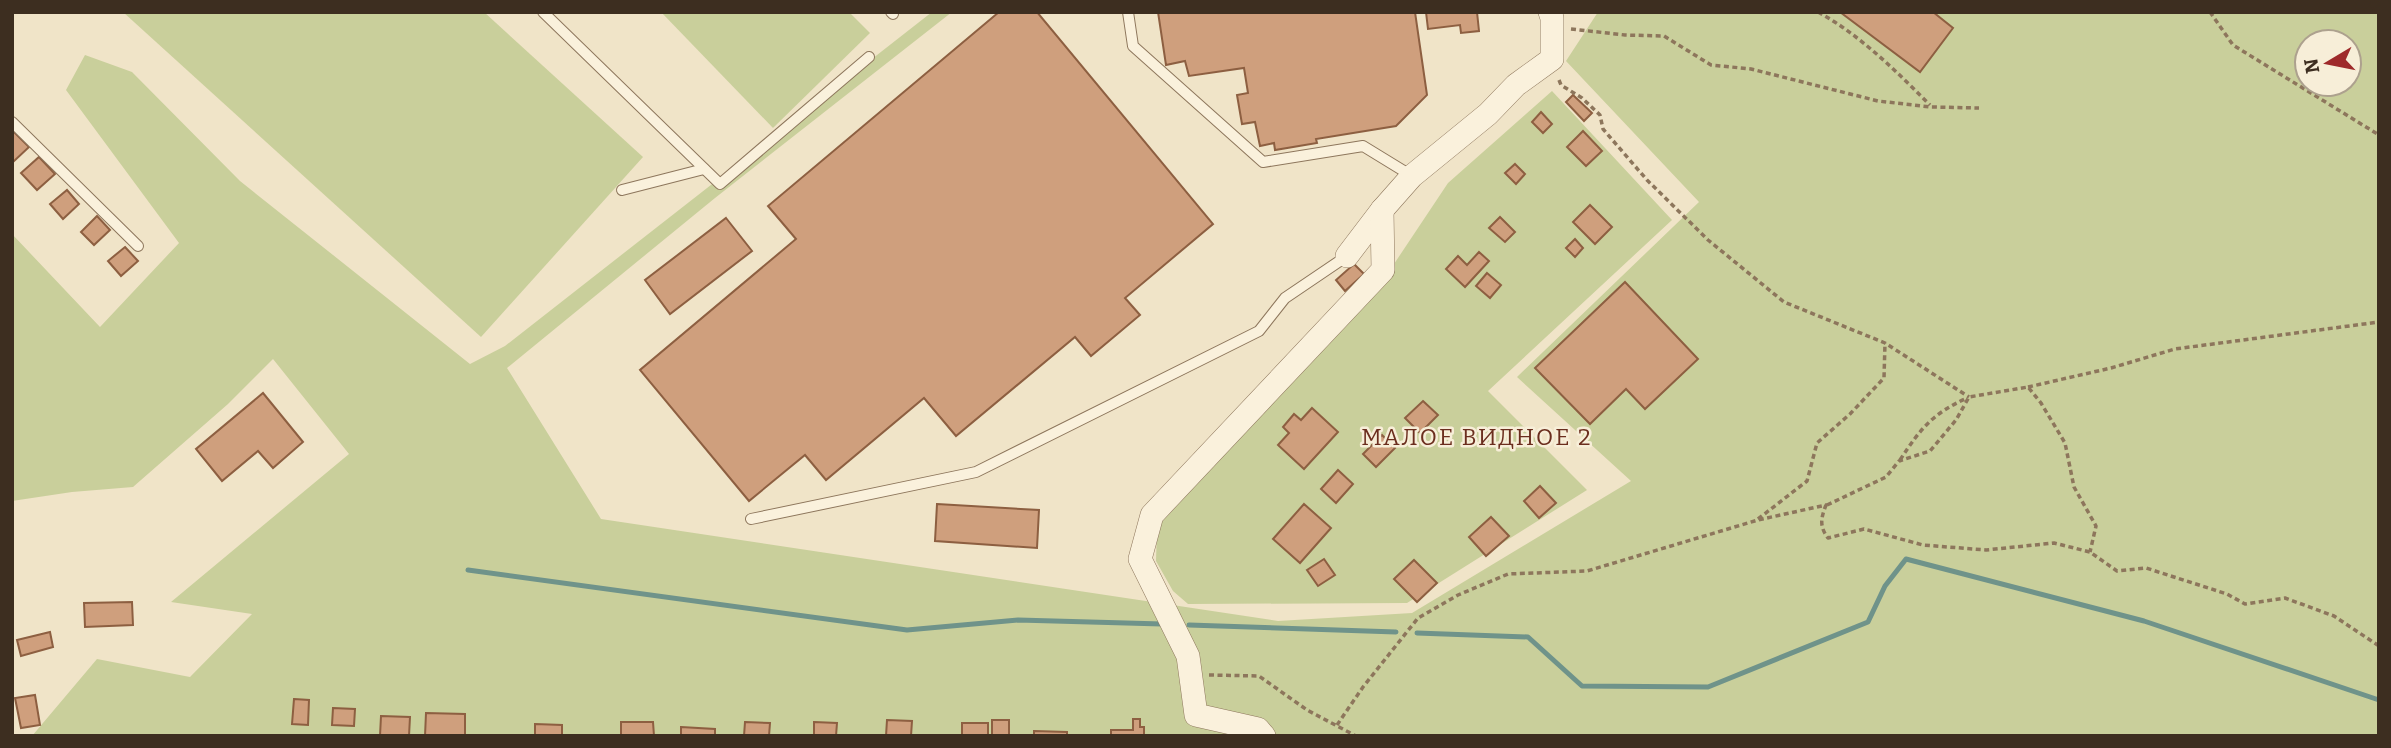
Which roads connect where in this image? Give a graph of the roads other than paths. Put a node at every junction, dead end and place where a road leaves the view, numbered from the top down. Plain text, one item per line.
1 (543, 12) edge
2 (1128, 12) edge
3 (1551, 15) edge
4 (869, 57) dead end
5 (12, 122) edge
6 (704, 169) junction
7 (1412, 176) junction
8 (622, 190) dead end
9 (1382, 210) junction
10 (138, 246) dead end
11 (1347, 256) joint
12 (751, 519) dead end
13 (1264, 736) edge

1 - 6 lane
2 - 7 lane
3 - 7 street
4 - 6 lane
5 - 10 lane
6 - 8 lane
7 - 9 street
9 - 11 street
9 - 13 street
11 - 12 lane

